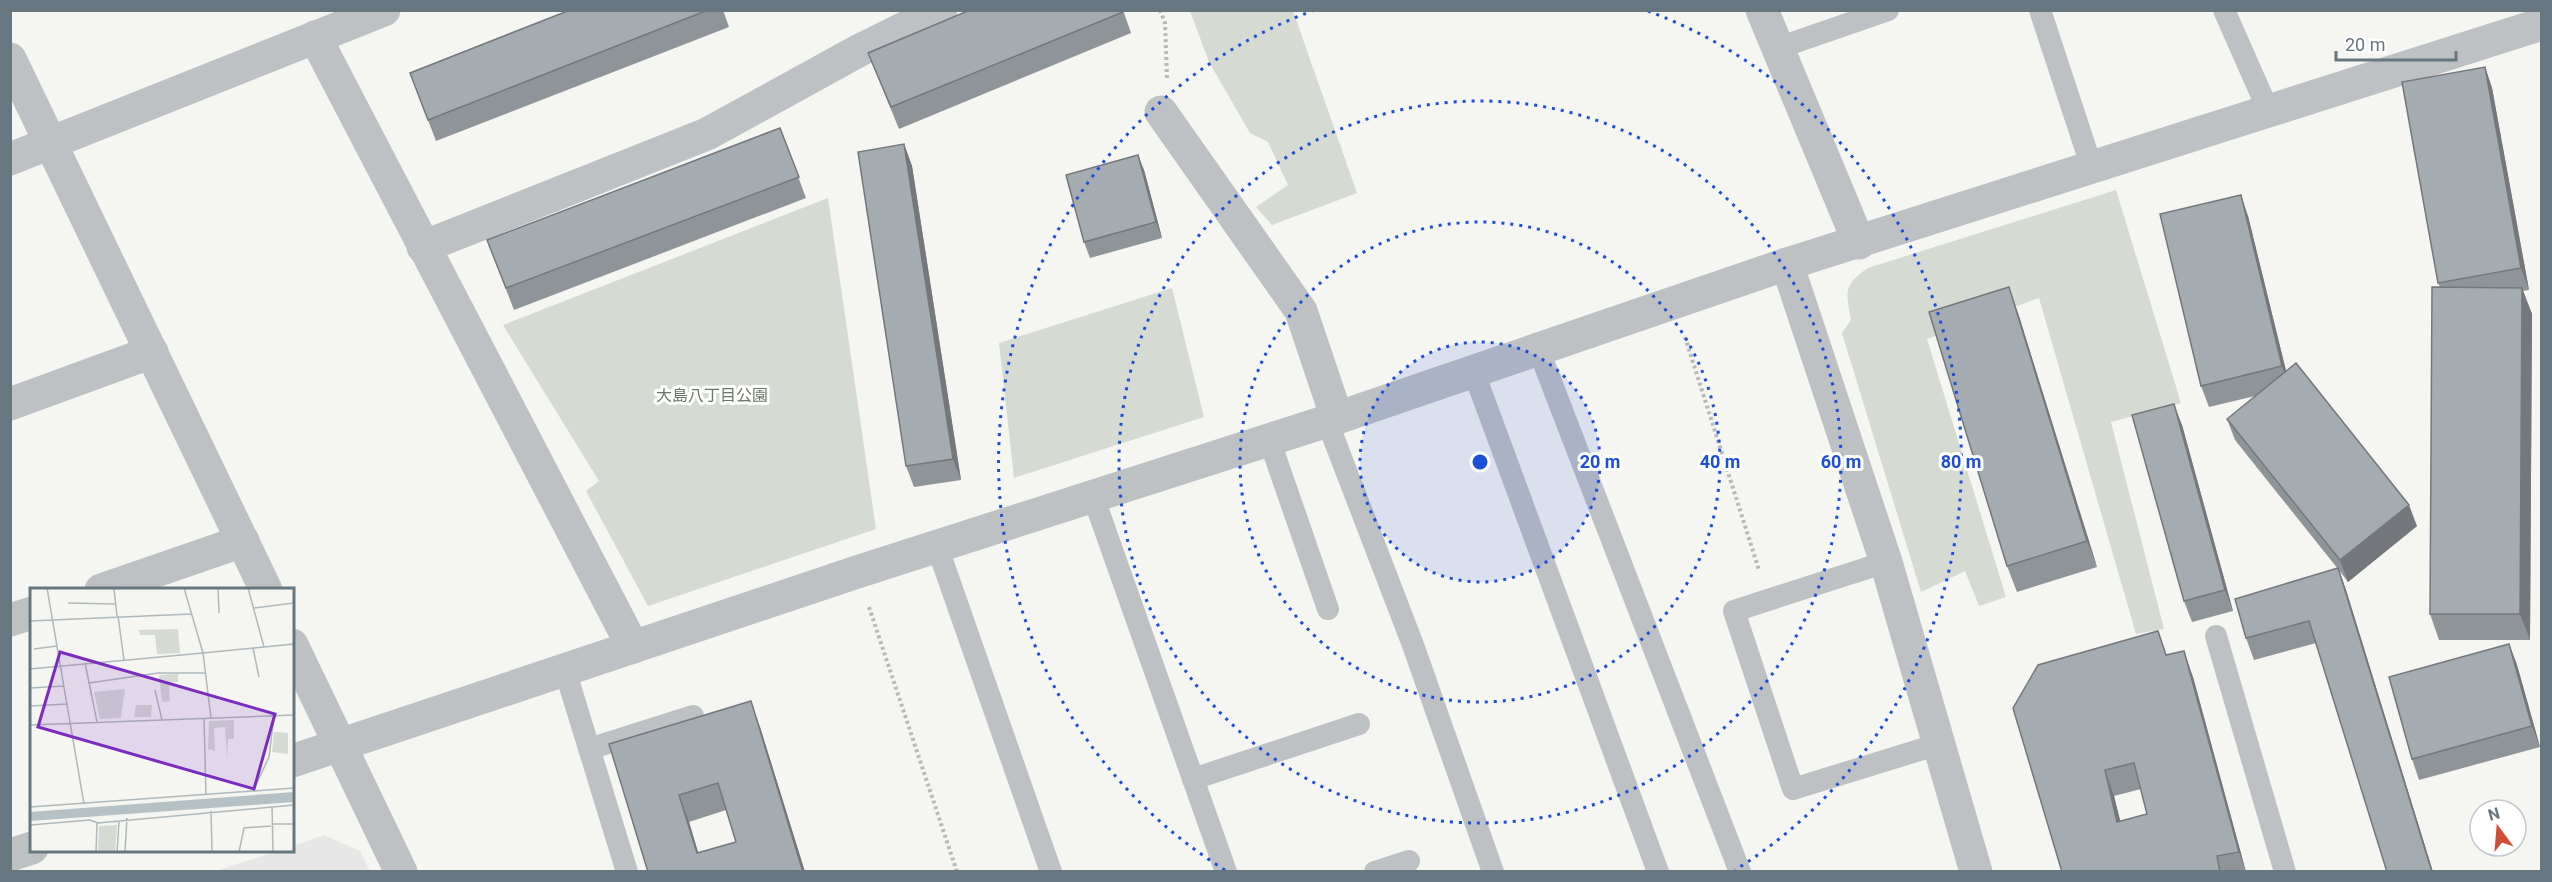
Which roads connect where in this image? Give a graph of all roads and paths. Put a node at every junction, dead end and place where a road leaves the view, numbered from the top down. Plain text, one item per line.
1 (384, 10) edge
2 (941, 10) edge
3 (1160, 10) edge
4 (1762, 10) edge
5 (1888, 10) edge
6 (2040, 10) edge
7 (2224, 10) edge
8 (2541, 25) edge
9 (315, 37) junction
10 (1778, 48) junction
11 (10, 59) edge
12 (1161, 112) joint
13 (2269, 112) junction
14 (52, 142) junction
15 (10, 159) edge
16 (2092, 168) junction
17 (1859, 243) junction
18 (423, 247) junction
19 (1787, 264) junction
20 (1674, 302) junction
21 (1538, 348) junction
22 (152, 352) junction
23 (1473, 370) junction
24 (10, 404) edge
25 (1332, 419) junction
26 (1269, 439) junction
27 (1093, 496) junction
28 (243, 542) junction
29 (937, 546) junction
30 (1886, 562) junction
31 (857, 572) junction
32 (107, 588) edge
33 (265, 588) edge
34 (1769, 601) junction
35 (1328, 609) dead end
36 (30, 614) edge
37 (10, 620) edge
38 (2216, 636) dead end
39 (633, 647) junction
40 (294, 649) edge
41 (565, 670) junction
42 (693, 716) edge
43 (1359, 724) dead end
44 (1939, 744) junction
45 (341, 745) junction
46 (589, 749) junction
47 (294, 760) edge
48 (1193, 779) junction
49 (30, 849) edge
50 (10, 855) edge
51 (1409, 861) dead end
52 (401, 872) edge
53 (627, 872) edge
54 (957, 872) edge
55 (1051, 872) edge
56 (1226, 872) edge
57 (1375, 872) edge
58 (1493, 872) edge
59 (1658, 872) edge
60 (1740, 872) edge
61 (1976, 872) edge
62 (2285, 872) edge

1 - 9 street
2 - 18 street
3 - 12 path
4 - 10 street
5 - 10 lane
6 - 16 lane
7 - 13 lane
8 - 13 street
9 - 14 street
9 - 18 street
10 - 17 street
11 - 14 street
12 - 25 street
13 - 16 street
14 - 15 street
14 - 22 street
16 - 17 street
17 - 19 street
18 - 39 street
19 - 20 street
19 - 30 street
20 - 21 street
20 - 34 path
21 - 23 street
21 - 60 lane
22 - 24 street
22 - 28 street
23 - 25 street
23 - 59 lane
25 - 26 street
25 - 58 lane
26 - 27 street
26 - 35 lane
27 - 29 street
27 - 48 lane
28 - 32 street
28 - 33 street
29 - 31 street
29 - 55 lane
30 - 34 lane
30 - 44 street
31 - 39 street
31 - 54 path
34 - 44 lane
36 - 37 street
38 - 62 lane
39 - 41 street
40 - 45 street
41 - 45 street
41 - 46 lane
42 - 46 lane
43 - 48 lane
44 - 61 street
45 - 47 street
45 - 52 street
46 - 53 lane
48 - 56 lane
49 - 50 street
51 - 57 lane

